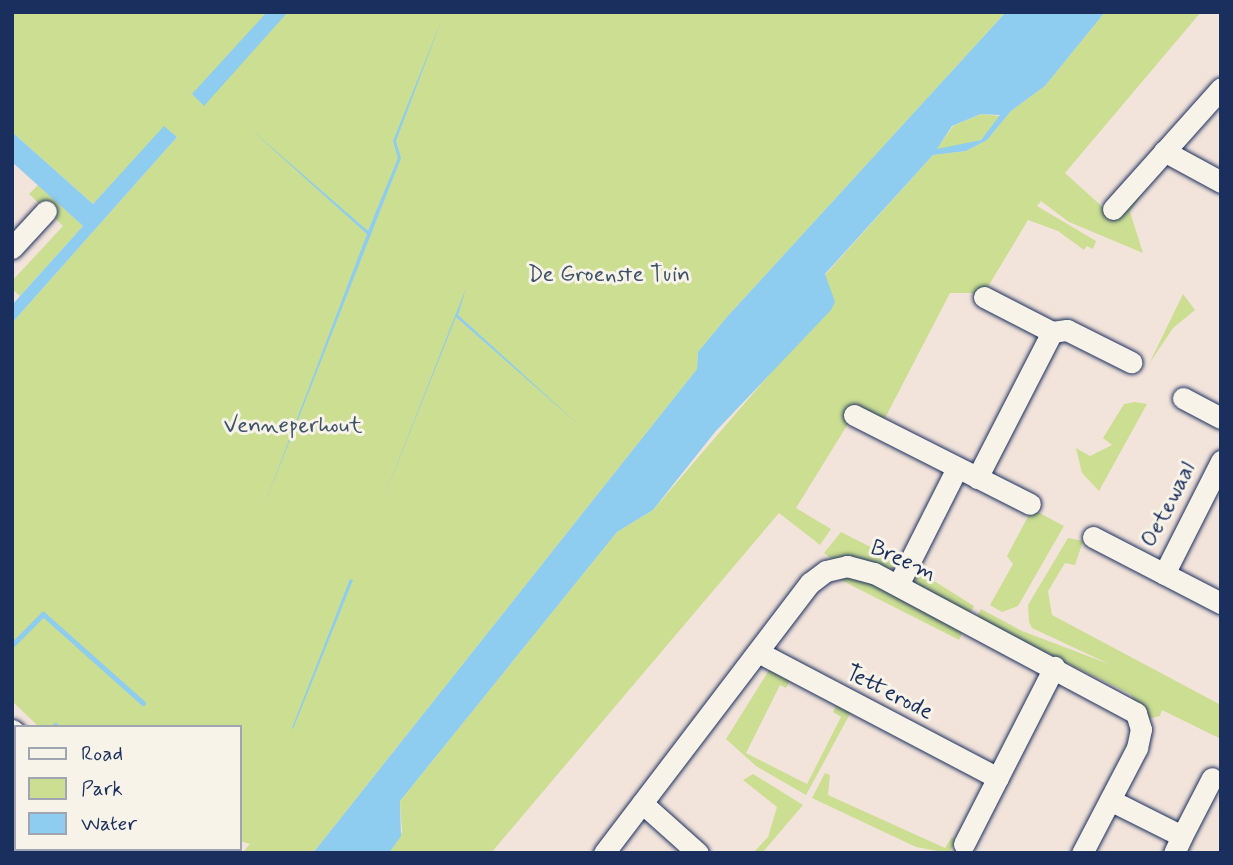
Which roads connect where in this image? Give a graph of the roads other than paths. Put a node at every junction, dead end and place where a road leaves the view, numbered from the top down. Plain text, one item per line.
1 (1221, 88) edge
2 (1164, 151) junction
3 (1221, 182) edge
4 (1113, 209) dead end
5 (46, 211) dead end
6 (12, 248) edge
7 (984, 297) dead end
8 (1052, 332) junction
9 (1130, 362) dead end
10 (1183, 398) dead end
11 (854, 415) dead end
12 (1221, 418) edge
13 (1221, 461) edge
14 (957, 468) junction
15 (977, 478) junction
16 (1030, 504) dead end
17 (1093, 537) dead end
18 (1164, 574) junction
19 (898, 585) junction
20 (1221, 603) edge
21 (758, 652) junction
22 (1054, 667) junction
23 (998, 778) junction
24 (1212, 778) dead end
25 (1110, 800) junction
26 (642, 803) junction
27 (964, 844) dead end
28 (1178, 845) edge
29 (604, 853) edge
30 (698, 853) edge
31 (1082, 853) edge

1 - 2 street
2 - 3 street
2 - 4 street
5 - 6 street
7 - 8 street
8 - 9 street
8 - 15 street
10 - 12 street
11 - 14 street
13 - 18 street, Oetewaal
14 - 15 street
14 - 19 street
15 - 16 street
17 - 18 street, Oetewaal
18 - 20 street, Oetewaal
19 - 21 street, Breem
19 - 22 street, Breem
21 - 23 street, Tetterode
21 - 26 street, Breem
22 - 23 street
22 - 25 street, Breem
23 - 27 street
24 - 28 street
25 - 28 street
25 - 31 street, Breem
26 - 29 street, Breem
26 - 30 street

